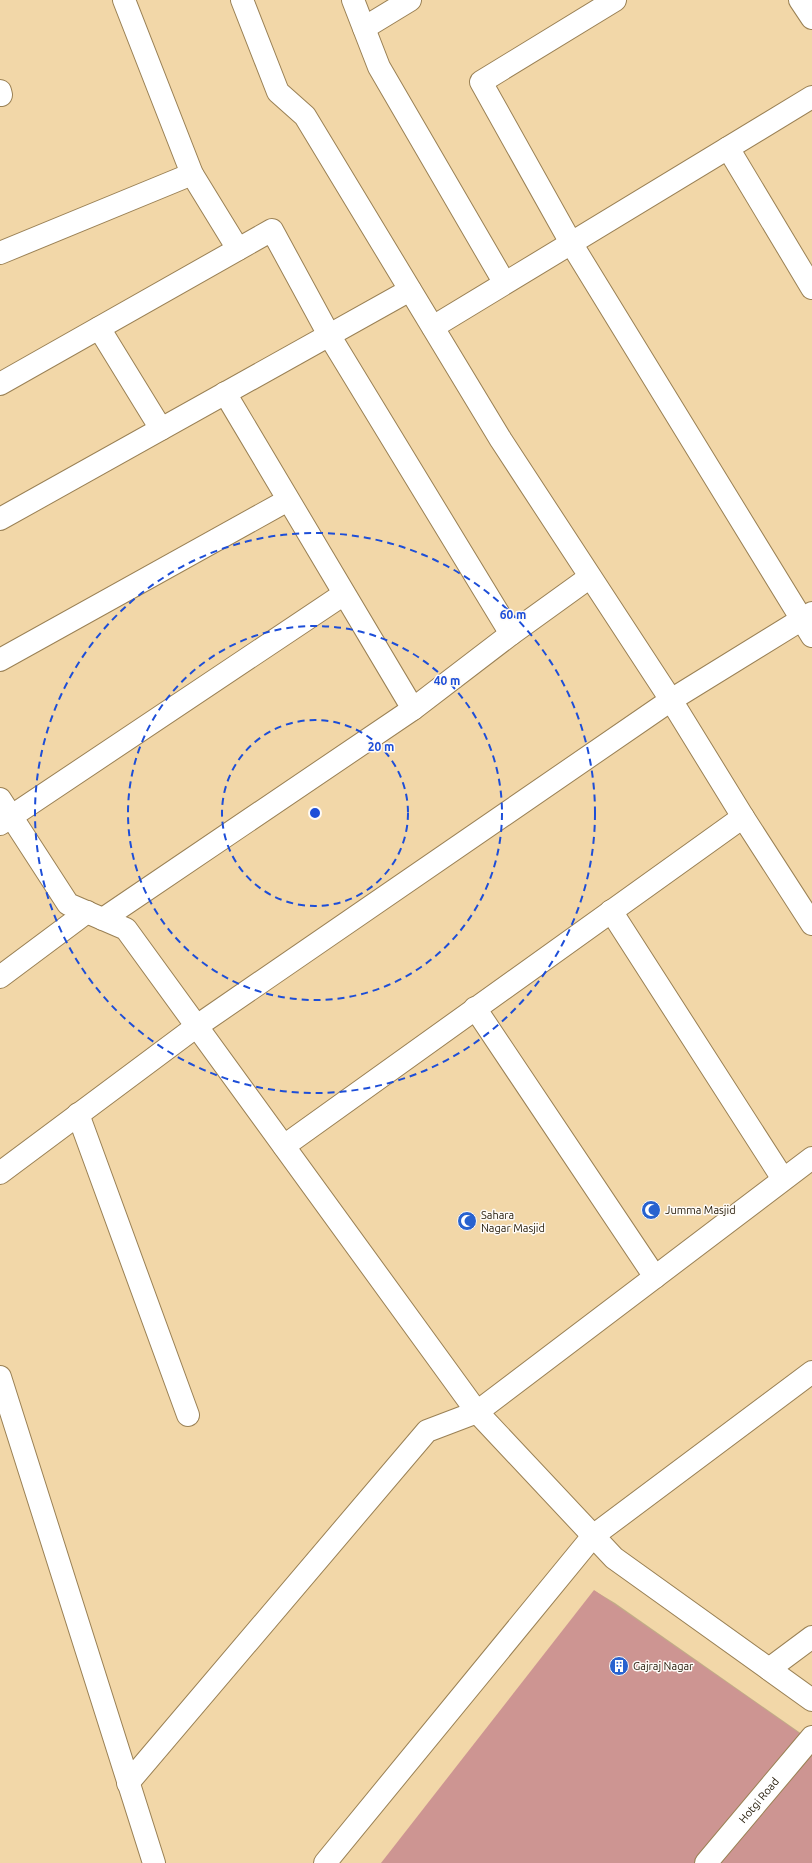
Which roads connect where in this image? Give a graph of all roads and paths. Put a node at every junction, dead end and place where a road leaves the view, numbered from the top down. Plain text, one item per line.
1 (124, 0) edge
2 (242, 0) edge
3 (353, 0) edge
4 (410, 0) edge
5 (615, 0) edge
6 (800, 0) edge
7 (812, 18) edge
8 (364, 28) junction
9 (0, 91) edge
10 (0, 95) edge
11 (812, 97) edge
12 (728, 148) junction
13 (192, 174) junction
14 (571, 243) junction
15 (238, 248) junction
16 (0, 252) edge
17 (504, 282) junction
18 (812, 288) edge
19 (410, 290) junction
20 (433, 327) junction
21 (99, 328) junction
22 (329, 334) junction
23 (0, 384) edge
24 (225, 393) junction
25 (161, 429) junction
26 (288, 500) junction
27 (0, 519) edge
28 (590, 577) junction
29 (344, 594) junction
30 (808, 623) edge
31 (511, 634) junction
32 (0, 660) edge
33 (671, 700) junction
34 (413, 709) junction
35 (4, 813) edge
36 (743, 817) junction
37 (611, 911) junction
38 (95, 916) junction
39 (812, 924) edge
40 (0, 977) edge
41 (475, 1008) junction
42 (197, 1026) junction
43 (78, 1114) junction
44 (284, 1146) junction
45 (812, 1158) edge
46 (0, 1173) edge
47 (783, 1179) junction
48 (655, 1277) junction
49 (812, 1372) edge
50 (0, 1377) edge
51 (477, 1412) junction
52 (188, 1415) dead end
53 (593, 1536) junction
54 (812, 1637) edge
55 (769, 1669) junction
56 (812, 1700) edge
57 (812, 1737) edge
58 (128, 1783) junction
59 (154, 1863) edge
60 (325, 1863) edge
61 (706, 1863) edge

1 - 13 street
2 - 19 street
3 - 8 street
4 - 8 street
5 - 14 street
6 - 7 street
8 - 17 street
9 - 10 street
11 - 12 street
12 - 14 street
12 - 18 street
13 - 15 street
13 - 16 street
14 - 17 street
14 - 30 street
15 - 21 street
15 - 22 street
17 - 20 street
19 - 20 street
19 - 22 street
20 - 28 street
21 - 23 street
21 - 25 street
22 - 24 street
22 - 31 street
24 - 25 street
24 - 26 street
25 - 27 street
26 - 29 street
26 - 32 street
28 - 31 street
28 - 33 street
29 - 34 street
29 - 35 street
30 - 33 street
31 - 34 street
33 - 36 street
33 - 42 street
34 - 38 street
35 - 38 street
36 - 37 street
36 - 39 street
37 - 41 street
37 - 47 street
38 - 40 street
38 - 42 street
41 - 44 street
41 - 48 street
42 - 43 street
42 - 44 street
43 - 46 street
43 - 52 street
44 - 51 street
45 - 47 street
47 - 48 street
48 - 51 street
49 - 53 street
50 - 58 street
51 - 53 street
51 - 58 street
53 - 55 street
53 - 60 street
54 - 55 street
55 - 56 street
57 - 61 street, Hotgi Road
58 - 59 street

